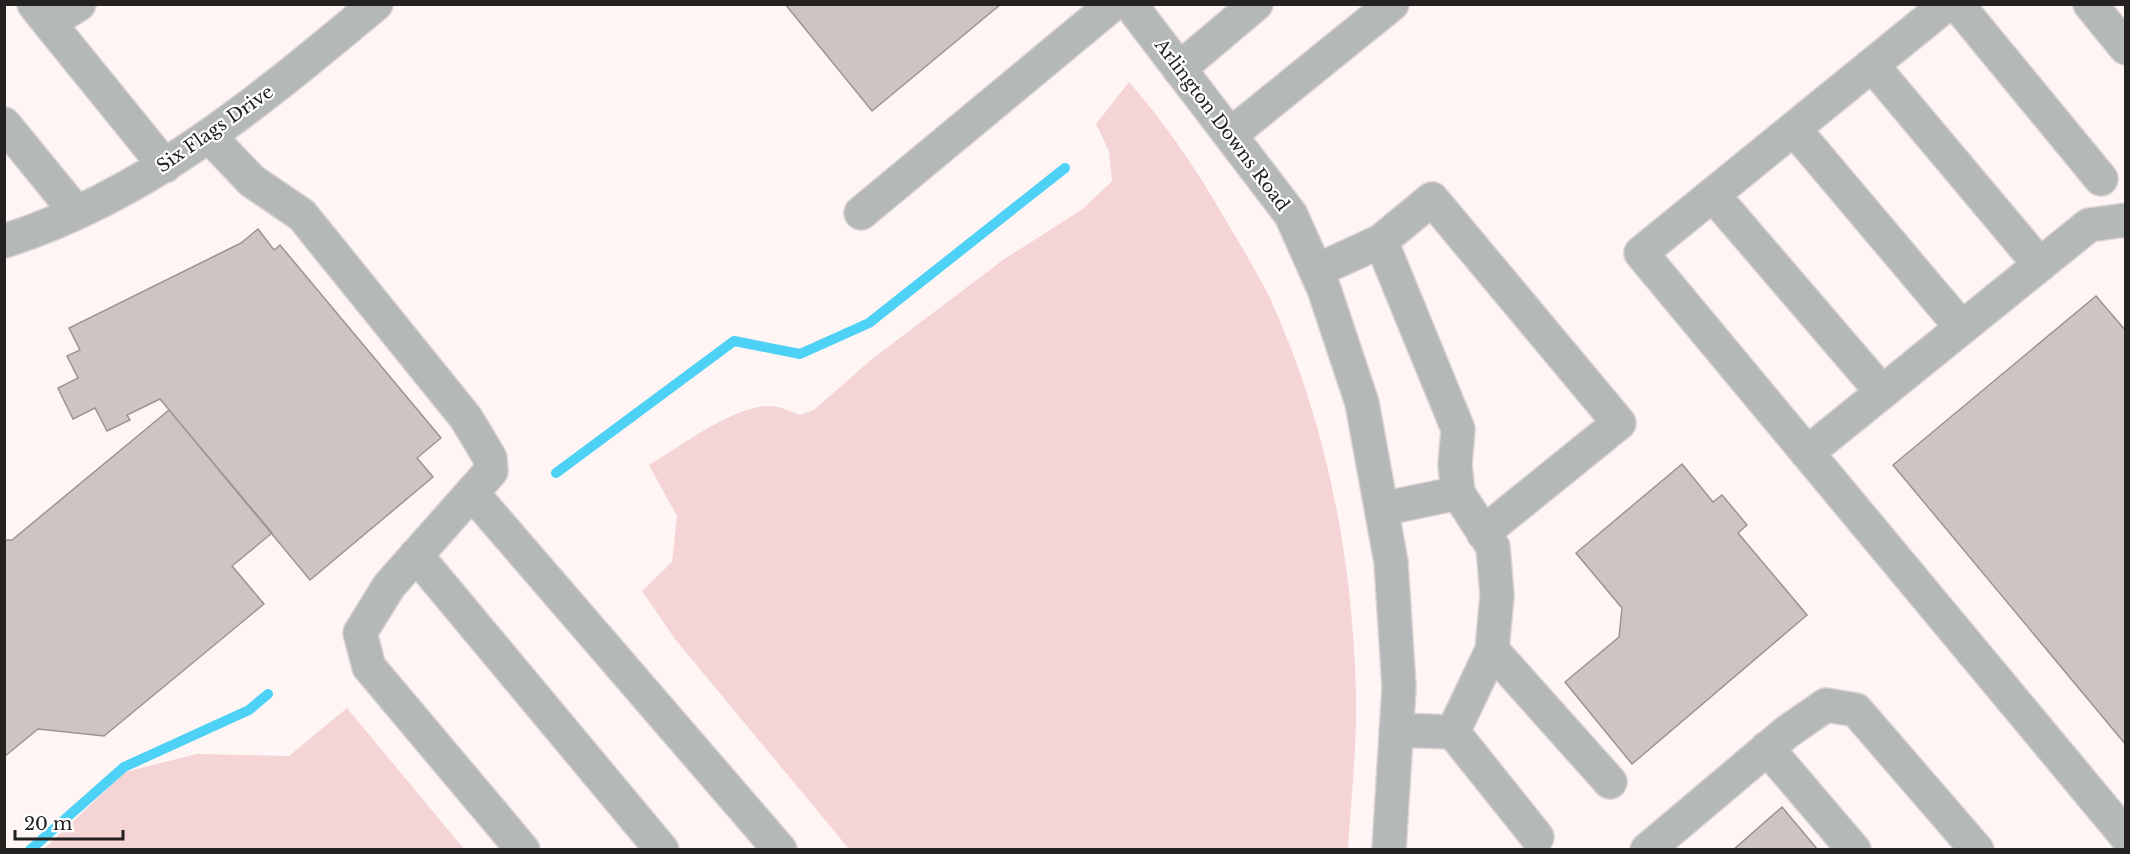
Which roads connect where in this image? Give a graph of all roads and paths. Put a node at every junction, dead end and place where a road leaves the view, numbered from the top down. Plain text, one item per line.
1 (79, 4) edge
2 (376, 4) edge
3 (1113, 4) edge
4 (1130, 4) edge
5 (1256, 4) edge
6 (1392, 4) edge
7 (1947, 4) edge
8 (1957, 4) edge
9 (2090, 4) edge
10 (41, 14) edge
11 (2126, 48) edge
12 (1872, 65) junction
13 (1179, 69) junction
14 (4, 124) edge
15 (1794, 129) junction
16 (1230, 135) junction
17 (208, 136) junction
18 (165, 166) junction
19 (2101, 179) dead end
20 (1713, 195) junction
21 (76, 212) junction
22 (861, 213) dead end
23 (2126, 220) edge
24 (4, 241) edge
25 (1381, 241) junction
26 (2040, 265) junction
27 (1316, 271) junction
28 (1962, 328) junction
29 (1882, 392) junction
30 (1807, 453) junction
31 (472, 493) junction
32 (1458, 493) junction
33 (1382, 509) junction
34 (1484, 533) junction
35 (416, 555) junction
36 (1492, 650) junction
37 (1396, 730) junction
38 (1453, 732) junction
39 (1767, 748) junction
40 (1610, 782) dead end
41 (1538, 837) dead end
42 (2126, 837) edge
43 (523, 849) edge
44 (662, 849) edge
45 (780, 849) edge
46 (1389, 849) edge
47 (1647, 849) edge
48 (1854, 849) edge
49 (1977, 849) edge

1 - 10 street
2 - 17 street, Six Flags Drive
3 - 22 street
4 - 13 street, Arlington Downs Road
5 - 13 street
6 - 16 street
7 - 12 street
8 - 19 street
9 - 11 street
10 - 18 street
12 - 15 street
12 - 26 street
13 - 16 street, Arlington Downs Road
14 - 21 street
15 - 20 street
15 - 28 street
16 - 27 street, Arlington Downs Road
17 - 18 street, Six Flags Drive
17 - 31 street
18 - 21 street, Six Flags Drive
20 - 29 street
20 - 30 street
21 - 24 street, Six Flags Drive
23 - 26 street
25 - 27 street
25 - 32 street
25 - 34 street
26 - 28 street
27 - 33 street, Arlington Downs Road
28 - 29 street
29 - 30 street
30 - 42 street
31 - 35 street
31 - 45 street
32 - 33 street
32 - 34 street
33 - 37 street, Arlington Downs Road
34 - 36 street
35 - 43 street
35 - 44 street
36 - 38 street
36 - 40 street
37 - 38 street
37 - 46 street, Arlington Downs Road
38 - 41 street
39 - 47 street
39 - 48 street
39 - 49 street

